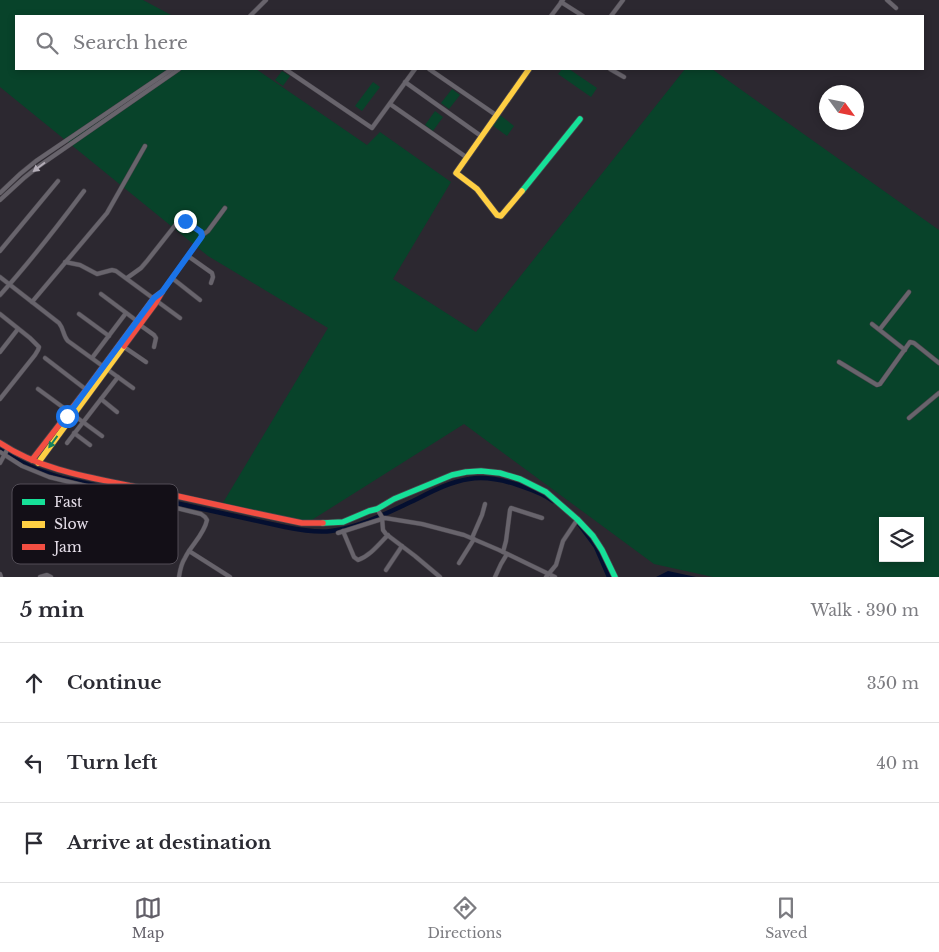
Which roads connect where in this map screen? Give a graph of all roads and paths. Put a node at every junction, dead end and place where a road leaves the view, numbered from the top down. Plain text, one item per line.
1 (266, 0) edge
2 (623, 0) edge
3 (887, 0) edge
4 (562, 1) edge
5 (896, 8) dead end
6 (251, 15) edge
7 (552, 15) edge
8 (582, 15) edge
9 (613, 15) edge
10 (171, 70) edge
11 (178, 70) edge
12 (285, 70) edge
13 (414, 70) edge
14 (430, 70) edge
15 (528, 70) edge
16 (612, 70) edge
17 (624, 77) dead end
18 (405, 82) junction
19 (390, 104) junction
20 (496, 115) junction
21 (580, 119) dead end
22 (481, 136) junction
23 (145, 146) dead end
24 (466, 157) junction
25 (58, 181) dead end
26 (84, 191) dead end
27 (0, 193) edge
28 (0, 200) edge
29 (225, 208) dead end
30 (202, 234) junction
31 (0, 243) edge
32 (7, 243) junction
33 (0, 251) edge
34 (188, 256) junction
35 (65, 262) junction
36 (0, 277) edge
37 (127, 278) junction
38 (172, 278) junction
39 (211, 283) dead end
40 (9, 285) junction
41 (162, 292) joint
42 (910, 292) dead end
43 (101, 294) dead end
44 (0, 295) edge
45 (156, 299) junction
46 (200, 300) dead end
47 (32, 302) junction
48 (126, 313) junction
49 (0, 314) edge
50 (78, 314) dead end
51 (180, 318) dead end
52 (138, 323) junction
53 (872, 324) dead end
54 (18, 328) junction
55 (880, 329) junction
56 (109, 336) junction
57 (122, 345) junction
58 (154, 347) dead end
59 (905, 350) junction
60 (0, 351) edge
61 (45, 358) dead end
62 (92, 358) junction
63 (146, 362) dead end
64 (839, 362) dead end
65 (939, 363) edge
66 (105, 368) junction
67 (118, 377) junction
68 (133, 388) dead end
69 (38, 389) dead end
70 (88, 391) junction
71 (939, 393) edge
72 (0, 399) edge
73 (101, 399) junction
74 (117, 412) dead end
75 (71, 414) junction
76 (910, 418) dead end
77 (83, 422) junction
78 (74, 434) junction
79 (102, 436) dead end
80 (0, 443) edge
81 (67, 443) dead end
82 (90, 445) dead end
83 (0, 452) edge
84 (6, 452) junction
85 (35, 461) junction
86 (0, 463) edge
87 (74, 484) edge
88 (122, 484) edge
89 (178, 496) edge
90 (485, 504) dead end
91 (178, 508) edge
92 (380, 515) junction
93 (542, 518) dead end
94 (576, 521) junction
95 (343, 531) junction
96 (338, 532) dead end
97 (388, 535) junction
98 (473, 539) junction
99 (402, 546) junction
100 (189, 551) junction
101 (505, 553) junction
102 (459, 563) dead end
103 (386, 570) dead end
104 (548, 576) edge
105 (40, 577) edge
106 (51, 577) edge
107 (179, 577) edge
108 (230, 577) edge
109 (440, 577) edge
110 (495, 577) edge
111 (555, 577) edge
112 (615, 577) edge

1 - 6 street
2 - 9 street
3 - 5 street
4 - 7 street
4 - 8 street
10 - 27 street
11 -> 28 street
12 - 19 street
13 - 18 street
14 - 20 street
15 - 20 street
16 - 17 street
18 - 19 street
18 - 22 street
19 - 24 street
20 - 22 street
21 - 24 street
22 - 24 street
23 - 35 street
25 - 32 street
26 - 40 street
29 - 30 street
30 - 34 street
30 - 37 street
31 - 32 street
32 - 33 street
34 - 38 street
34 - 39 street
35 - 37 street
35 - 47 street
36 - 40 street
37 - 45 street
38 - 41 street
38 - 46 street
40 - 44 street
40 - 47 street
41 - 45 street
42 - 55 street
43 - 48 street
45 - 51 street
45 - 52 street
47 - 62 street
48 - 52 street
48 - 56 street
49 - 54 street
50 - 56 street
52 - 57 street
52 - 58 street
53 - 55 street
54 - 60 street
54 - 72 street
55 - 59 street
56 - 62 street
57 - 63 street
57 - 66 street
59 - 64 street
59 - 65 street
61 - 70 street
62 - 66 street
66 - 67 street
66 - 70 street
67 - 68 street
67 - 73 street
69 - 75 street
70 - 75 street
71 - 76 street
73 - 74 street
73 - 77 street
75 - 77 street
75 - 85 street
77 - 78 street
77 - 79 street
78 - 81 street
78 - 82 street
80 - 84 street
83 - 84 street
84 - 85 street
84 - 86 street
84 - 87 street
85 - 88 street
89 - 92 street
90 - 98 street
91 - 100 street
92 - 94 street
92 - 95 street
92 - 97 street
92 - 98 street
93 - 101 street
94 - 104 street
94 - 112 street
95 - 96 street
95 - 97 street
97 - 99 street
98 - 101 street
98 - 102 street
99 - 103 street
99 - 109 street
100 - 107 street
100 - 108 street
101 - 104 street
101 - 110 street
104 - 111 street
105 - 106 street

